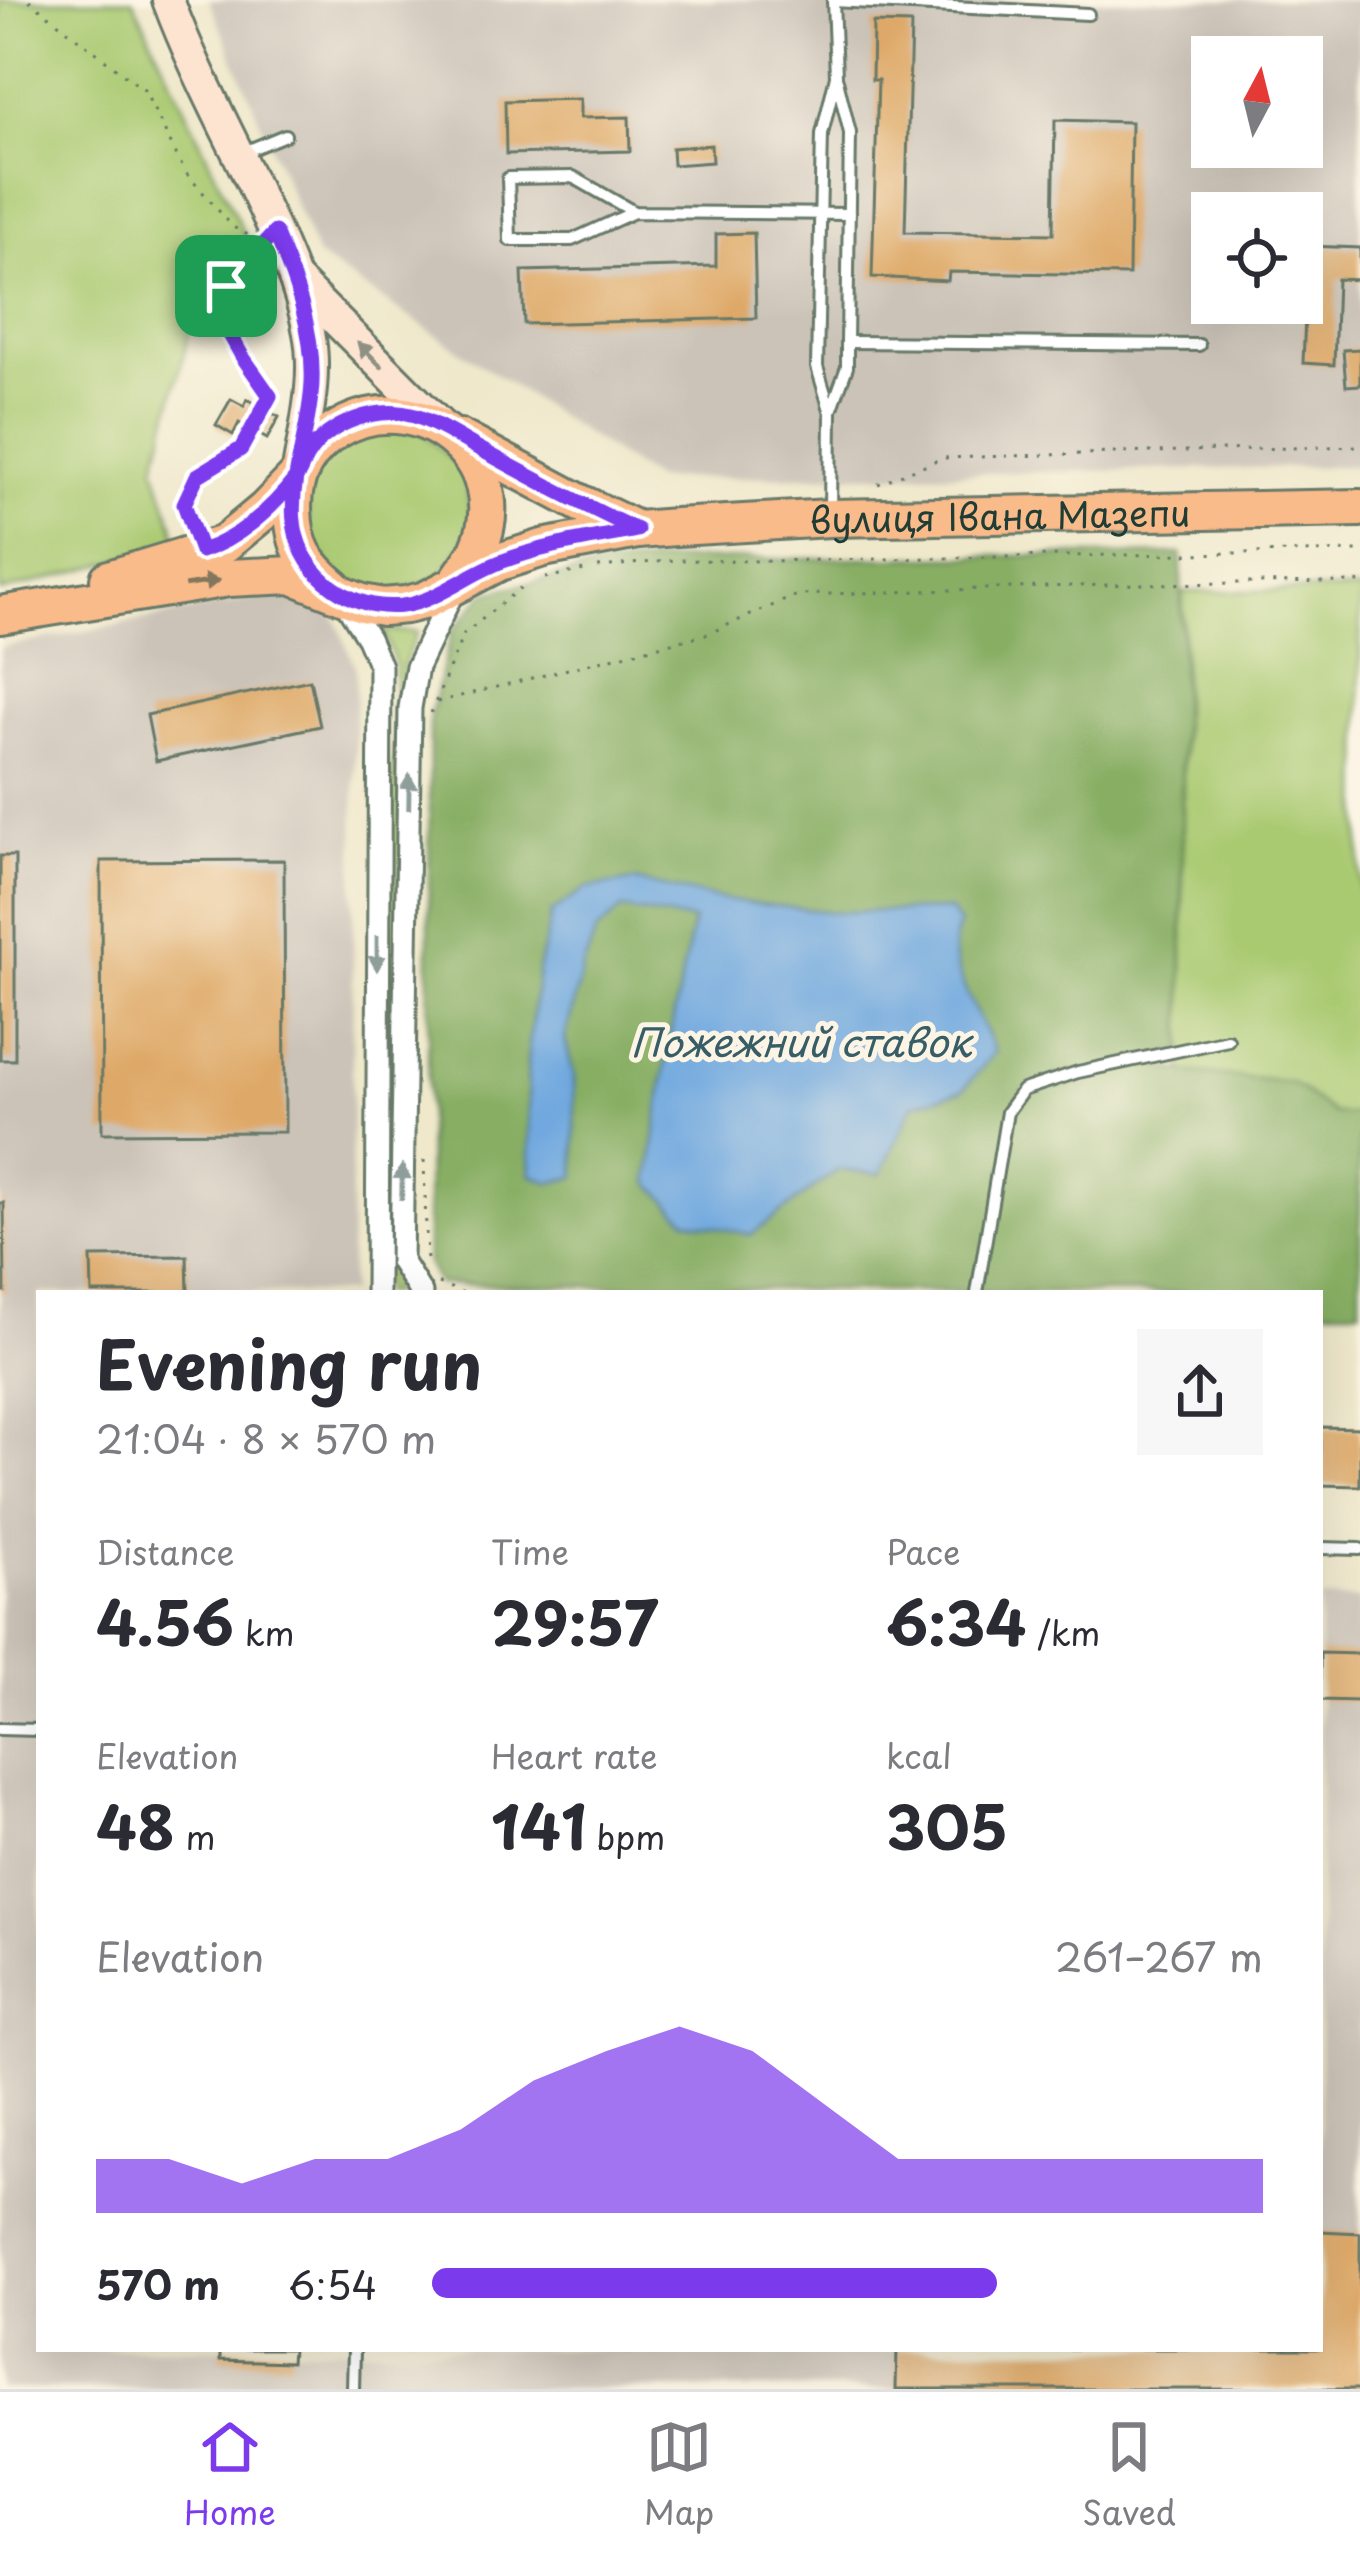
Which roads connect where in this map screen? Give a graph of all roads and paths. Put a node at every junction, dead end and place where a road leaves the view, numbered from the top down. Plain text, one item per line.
1 (28, 0) edge
2 (168, 0) edge
3 (833, 1) edge
4 (1088, 14) dead end
5 (836, 76) junction
6 (285, 135) dead end
7 (239, 154) junction
8 (634, 212) junction
9 (820, 213) junction
10 (849, 214) junction
11 (268, 241) junction
12 (295, 279) junction
13 (847, 342) junction
14 (1199, 345) dead end
15 (830, 413) junction
16 (445, 430) junction
17 (1360, 446) edge
18 (297, 477) junction
19 (878, 484) dead end
20 (1360, 508) edge
21 (830, 518) junction
22 (637, 530) junction
23 (201, 551) junction
24 (1360, 551) edge
25 (458, 581) junction
26 (1360, 582) edge
27 (340, 594) junction
28 (2, 615) edge
29 (434, 703) junction
30 (430, 715) dead end
31 (1228, 1040) dead end
32 (424, 1150) dead end
33 (427, 1263) dead end
34 (430, 1288) edge
35 (377, 1290) edge
36 (977, 1290) edge
37 (1323, 1548) edge
38 (1360, 1549) edge
39 (0, 1729) edge
40 (36, 1730) edge
41 (354, 2352) edge
42 (353, 2389) edge

1 - 11 path
2 - 7 main road
3 - 4 lane
3 - 5 lane
5 - 9 lane
5 - 10 lane
6 - 7 lane
7 - 11 main road
8 - 8 lane
8 - 9 lane
9 - 10 lane
9 - 15 lane
10 - 13 lane
11 - 12 main road
11 - 23 lane
16 -> 12 main road
12 - 18 main road
13 - 14 lane
13 - 15 lane
15 - 21 lane
16 - 18 main road
16 - 22 main road, вулиця Івана Мазепи
16 - 25 main road
17 - 19 path
18 - 23 main road
18 - 27 main road
20 - 21 main road, вулиця Івана Мазепи
21 - 22 main road, вулиця Івана Мазепи
22 - 25 main road, вулиця Івана Мазепи
23 - 28 main road
24 - 29 path
25 - 27 main road
34 -> 25 street
26 - 29 path
28 -> 27 main road
27 -> 35 street
29 - 30 path
31 - 36 lane
32 - 33 path
37 - 38 lane
39 - 40 lane
41 - 42 lane

